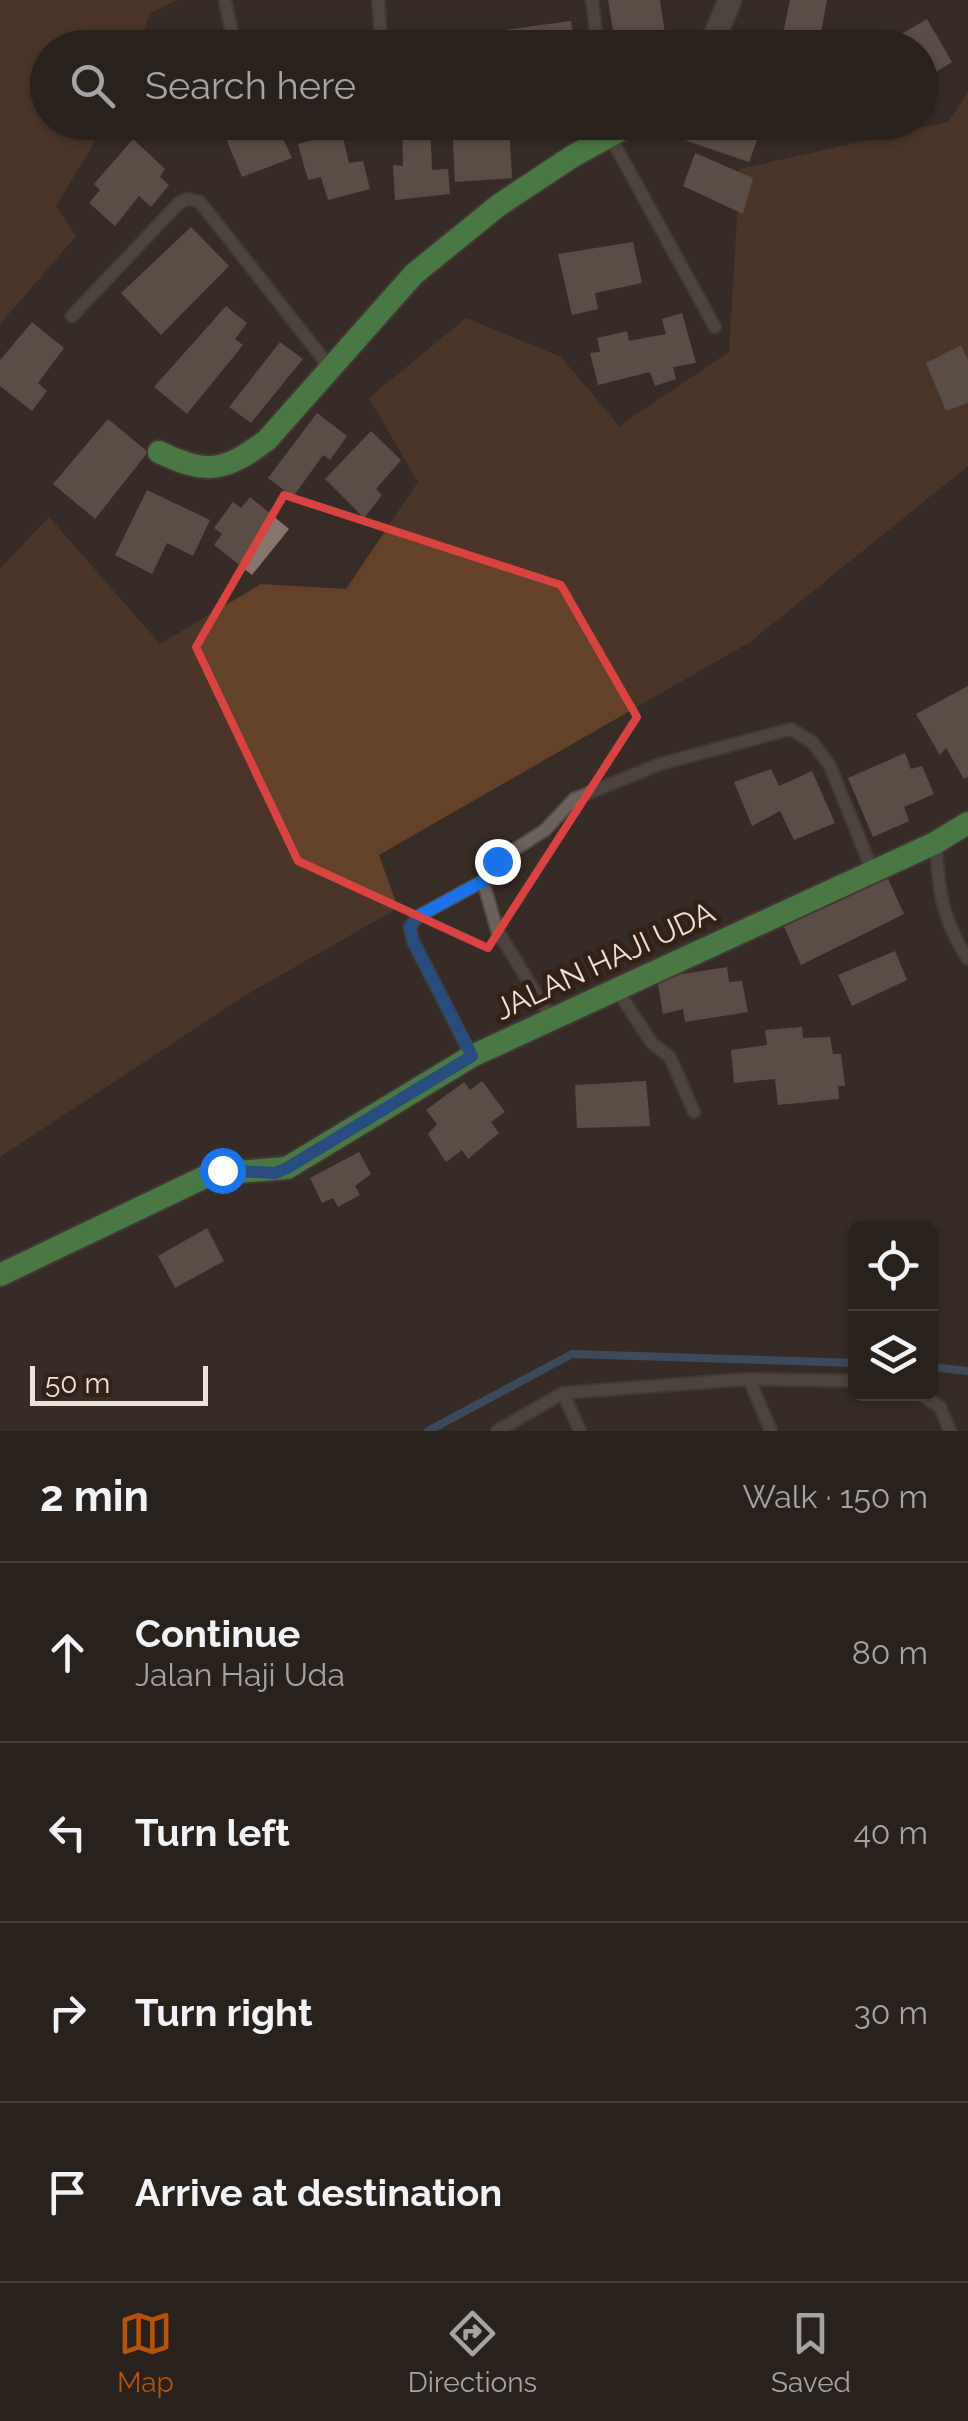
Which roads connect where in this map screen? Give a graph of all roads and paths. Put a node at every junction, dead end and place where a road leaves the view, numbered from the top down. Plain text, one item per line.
1 (225, 0) edge
2 (378, 0) edge
3 (592, 0) edge
4 (730, 0) edge
5 (231, 30) edge
6 (380, 30) edge
7 (596, 30) edge
8 (718, 30) edge
9 (603, 140) edge
10 (612, 140) edge
11 (72, 316) dead end
12 (715, 327) dead end
13 (330, 369) junction
14 (159, 452) dead end
15 (968, 823) edge
16 (935, 843) junction
17 (873, 870) junction
18 (483, 881) junction
19 (968, 960) edge
20 (616, 989) junction
21 (551, 1020) junction
22 (472, 1056) junction
23 (694, 1112) dead end
24 (0, 1275) edge
25 (750, 1379) junction
26 (848, 1381) edge
27 (563, 1393) junction
28 (931, 1401) edge
29 (498, 1431) edge
30 (580, 1431) edge
31 (771, 1431) edge
32 (950, 1431) edge

1 - 5 lane
2 - 6 lane
3 - 7 lane
4 - 8 street
9 - 13 street
10 - 12 lane
11 - 13 lane
13 - 14 street
15 - 16 street, JALAN HAJI UDA
16 - 17 street, JALAN HAJI UDA
16 - 19 lane
17 - 18 lane
17 - 20 street, JALAN HAJI UDA
18 - 21 lane
18 - 22 lane
20 - 21 street, JALAN HAJI UDA
20 - 23 lane
21 - 22 street, JALAN HAJI UDA
22 - 24 street, JALAN HAJI UDA
25 - 26 lane
25 - 27 lane
25 - 31 lane
27 - 29 lane
27 - 30 lane
28 - 32 lane

